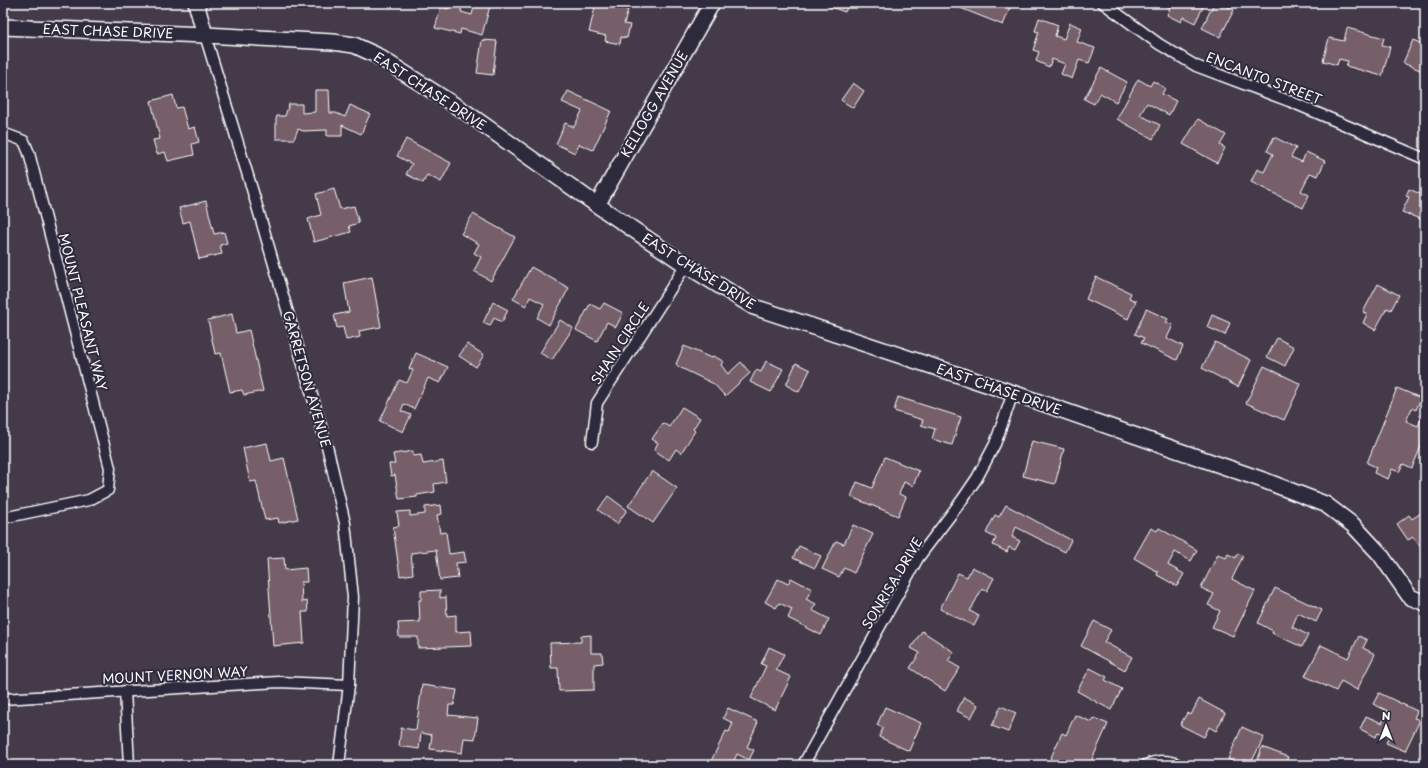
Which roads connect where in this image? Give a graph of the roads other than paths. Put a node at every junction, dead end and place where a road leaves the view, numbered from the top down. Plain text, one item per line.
1 (196, 3) edge
2 (712, 3) edge
3 (1103, 3) edge
4 (3, 27) edge
5 (205, 35) junction
6 (3, 133) edge
7 (1425, 159) edge
8 (596, 206) junction
9 (686, 265) junction
10 (1013, 394) junction
11 (592, 442) dead end
12 (3, 518) edge
13 (1425, 603) edge
14 (349, 685) junction
15 (125, 692) junction
16 (3, 699) edge
17 (1150, 763) edge
18 (129, 765) edge
19 (339, 765) edge
20 (803, 765) edge
21 (1179, 765) edge

1 - 5 street, GARRETSON AVENUE
2 - 8 street, KELLOGG AVENUE
3 - 7 street, ENCANTO STREET
4 - 5 street, EAST CHASE DRIVE
5 - 8 street, EAST CHASE DRIVE
5 - 14 street, GARRETSON AVENUE
6 - 12 street, MOUNT PLEASANT WAY
8 - 9 street, EAST CHASE DRIVE
9 - 10 street, EAST CHASE DRIVE
9 - 11 street, SHAIN CIRCLE
10 - 13 street, EAST CHASE DRIVE
10 - 20 street, SONRISA DRIVE
14 - 15 street, MOUNT VERNON WAY
14 - 19 street, GARRETSON AVENUE
15 - 16 street, MOUNT VERNON WAY
15 - 18 street
17 - 21 street

